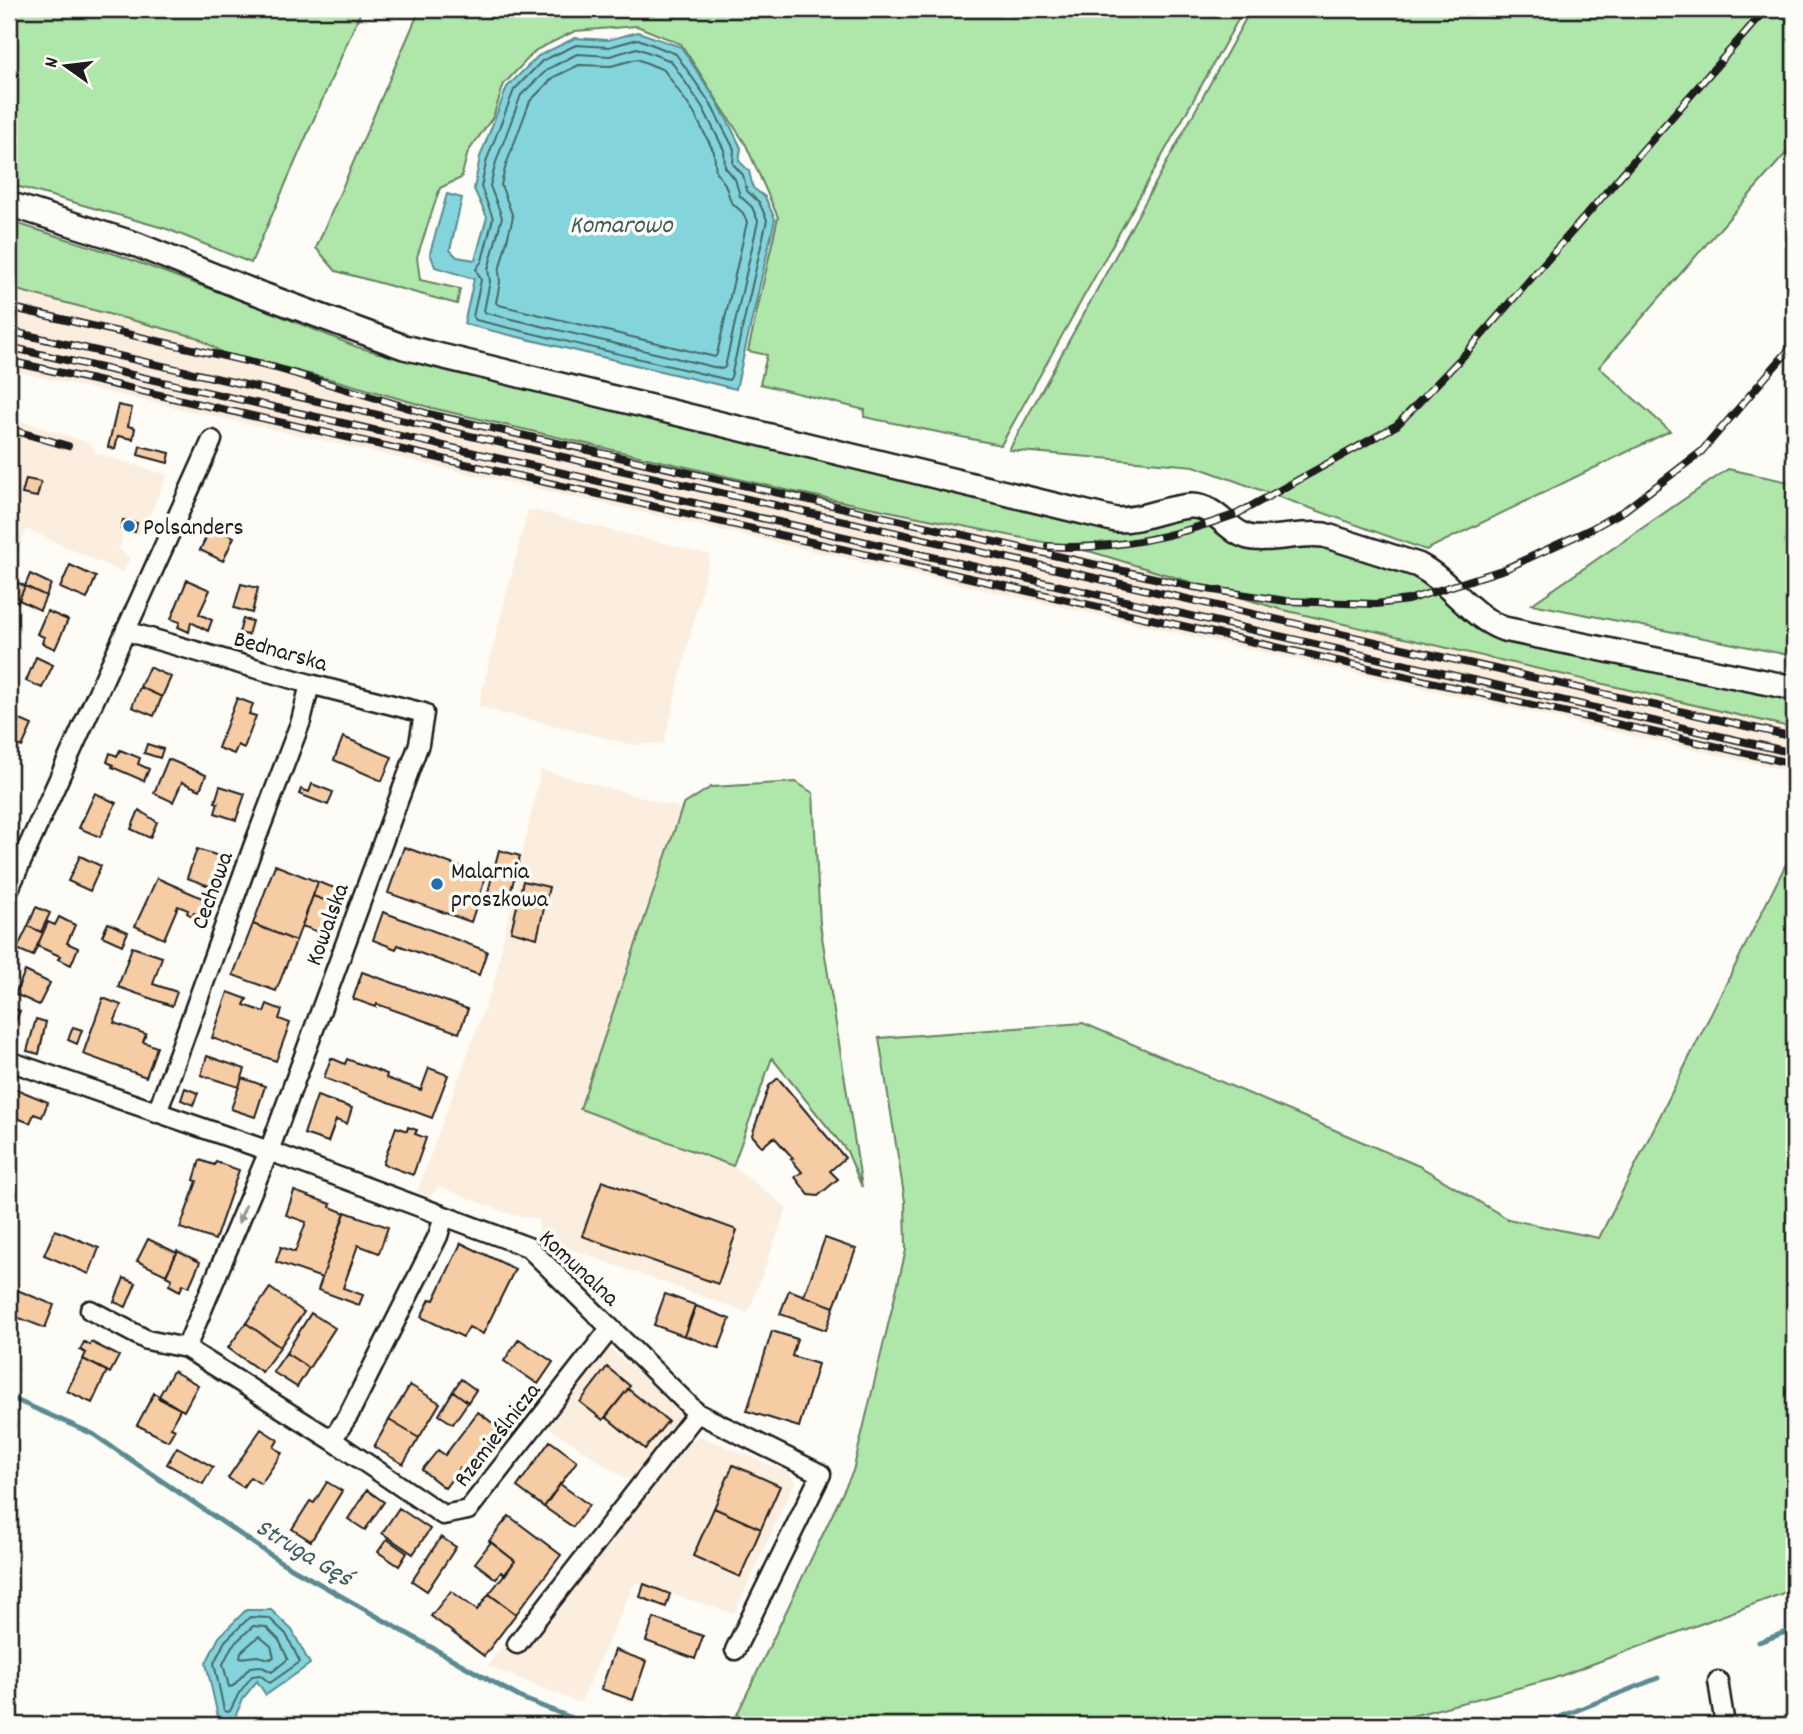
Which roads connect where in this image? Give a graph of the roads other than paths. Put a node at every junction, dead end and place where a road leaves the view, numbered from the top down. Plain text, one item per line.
1 (9, 204) edge
2 (212, 440) dead end
3 (126, 629) junction
4 (310, 684) junction
5 (1794, 688) edge
6 (424, 713) joint
7 (9, 889) edge
8 (9, 1061) edge
9 (157, 1113) junction
10 (269, 1151) junction
11 (444, 1216) junction
12 (90, 1310) dead end
13 (610, 1329) junction
14 (186, 1348) junction
15 (696, 1413) junction
16 (332, 1440) junction
17 (517, 1644) dead end
18 (735, 1650) dead end
19 (1718, 1681) dead end
20 (1725, 1725) edge

1 - 5 street
2 - 3 street
3 - 4 street, Bednarska
3 - 7 street
4 - 6 street, Bednarska
4 - 9 street, Cechowa
6 - 10 street, Kowalska
8 - 9 street, Komunalna
9 - 10 street, Komunalna
10 - 11 street, Komunalna
10 -> 14 street
11 - 13 street, Komunalna
11 - 16 street
12 - 14 street, Rzemieślnicza
13 - 15 street, Komunalna
13 - 16 street, Rzemieślnicza
14 - 16 street, Rzemieślnicza
15 - 17 street
15 - 18 street, Komunalna
19 - 20 street

